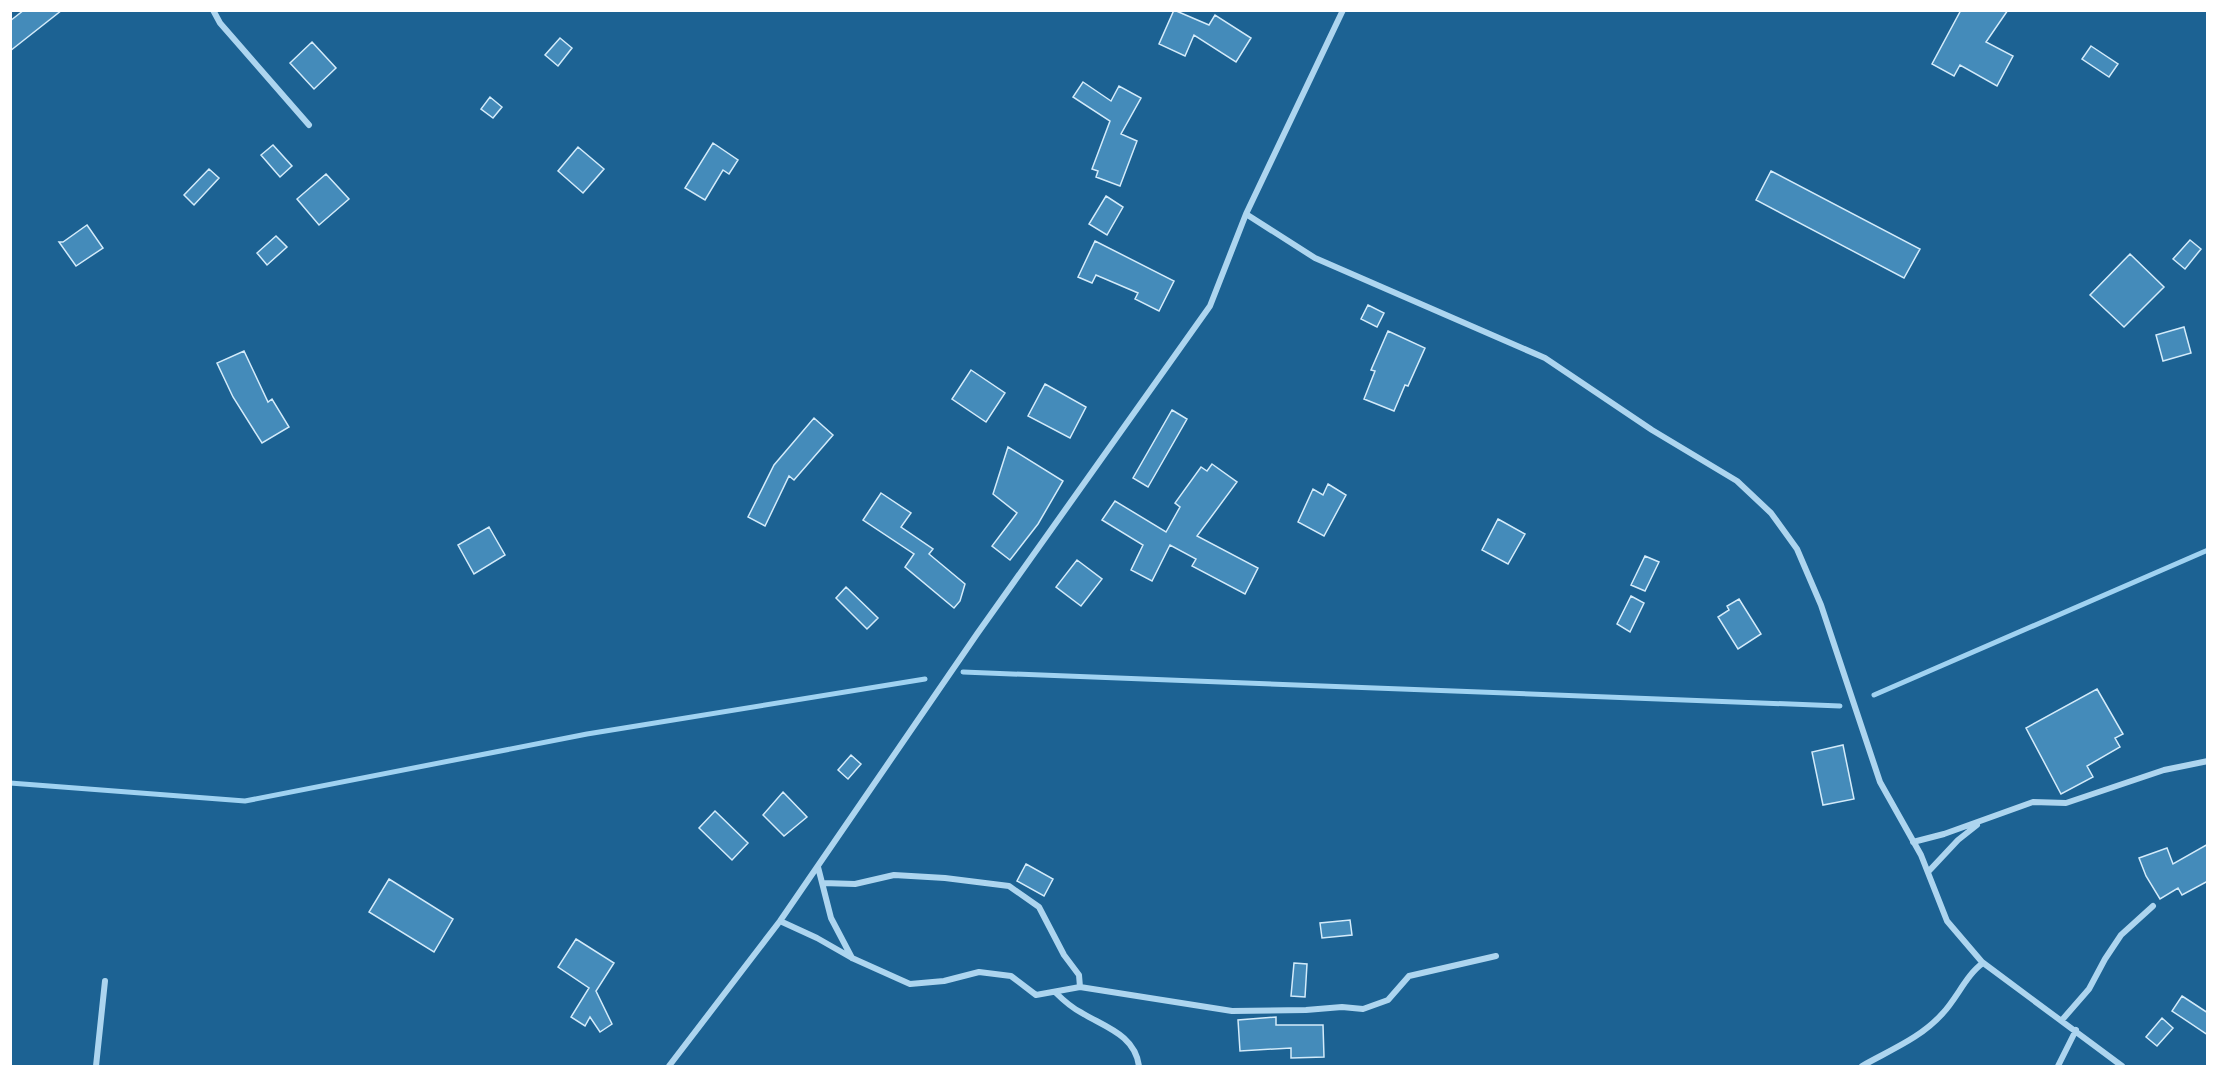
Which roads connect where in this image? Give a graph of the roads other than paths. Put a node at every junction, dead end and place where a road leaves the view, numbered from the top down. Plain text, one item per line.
1 (213, 10) edge
2 (1343, 10) edge
3 (309, 125) dead end
4 (1246, 214) junction
5 (2208, 760) edge
6 (1981, 821) junction
7 (1914, 842) junction
8 (818, 867) junction
9 (1928, 872) junction
10 (823, 884) junction
11 (2153, 906) dead end
12 (780, 921) junction
13 (1496, 956) dead end
14 (852, 958) junction
15 (1983, 963) junction
16 (105, 981) dead end
17 (1080, 987) junction
18 (1055, 992) junction
19 (2062, 1020) junction
20 (2076, 1030) junction
21 (96, 1066) edge
22 (669, 1066) edge
23 (1139, 1066) edge
24 (1862, 1066) edge
25 (2058, 1066) edge
26 (2122, 1066) edge

1 - 3 street
2 - 4 street
4 - 7 street
4 - 8 street
5 - 6 street
6 - 7 street
6 - 9 street
7 - 9 street
8 - 10 street
8 - 12 street
9 - 15 street
10 - 14 street
10 - 17 street
11 - 19 street
12 - 14 street
12 - 22 street
13 - 17 street
14 - 18 street
15 - 19 street
15 - 24 street
16 - 21 street
17 - 18 street
18 - 23 street
19 - 20 street
20 - 25 street
20 - 26 street

